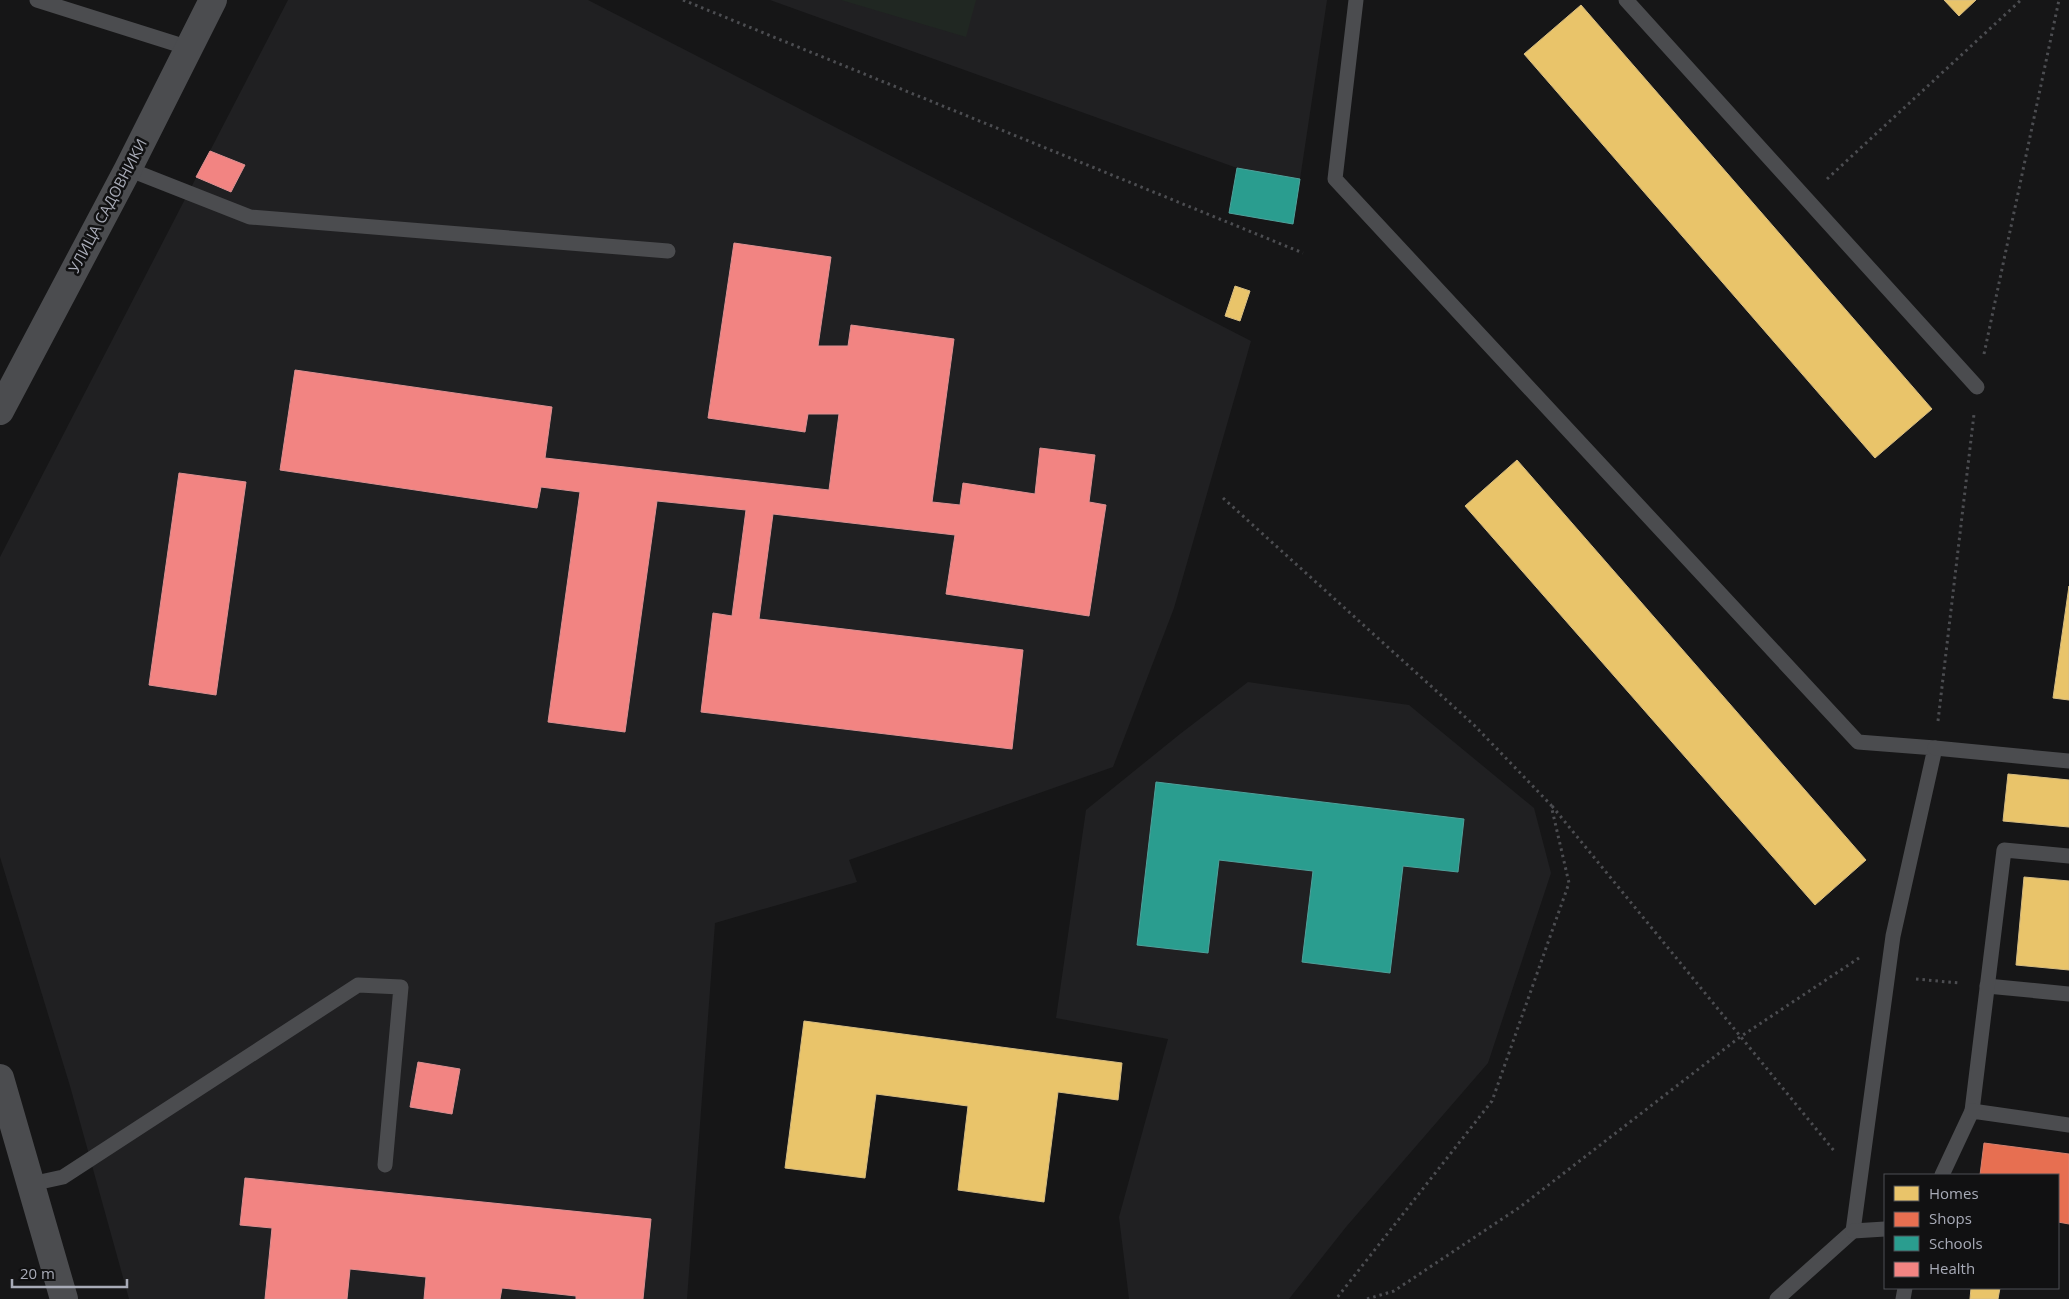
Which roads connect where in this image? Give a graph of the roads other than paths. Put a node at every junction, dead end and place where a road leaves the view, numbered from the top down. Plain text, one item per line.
1 (37, 0) edge
2 (213, 0) edge
3 (1356, 0) edge
4 (1626, 0) edge
5 (189, 48) junction
6 (128, 169) junction
7 (668, 251) dead end
8 (1977, 387) dead end
9 (0, 412) edge
10 (1935, 748) junction
11 (2069, 761) edge
12 (2069, 856) edge
13 (1988, 986) junction
14 (2069, 994) edge
15 (0, 1078) edge
16 (1972, 1111) junction
17 (2069, 1125) edge
18 (385, 1165) dead end
19 (1942, 1174) edge
20 (30, 1184) junction
21 (1884, 1229) edge
22 (1853, 1231) junction
23 (64, 1299) edge
24 (1777, 1299) edge

1 - 5 lane
2 - 5 street, УЛИЦА САДОВНИКИ
3 - 10 lane
4 - 8 lane
5 - 6 street, УЛИЦА САДОВНИКИ
6 - 7 lane
6 - 9 street, УЛИЦА САДОВНИКИ
10 - 11 lane
10 - 22 lane
12 - 13 lane
13 - 14 lane
13 - 16 lane
15 - 20 street
16 - 17 lane
16 - 19 lane
18 - 20 lane
20 - 23 street
21 - 22 lane
22 - 24 lane

